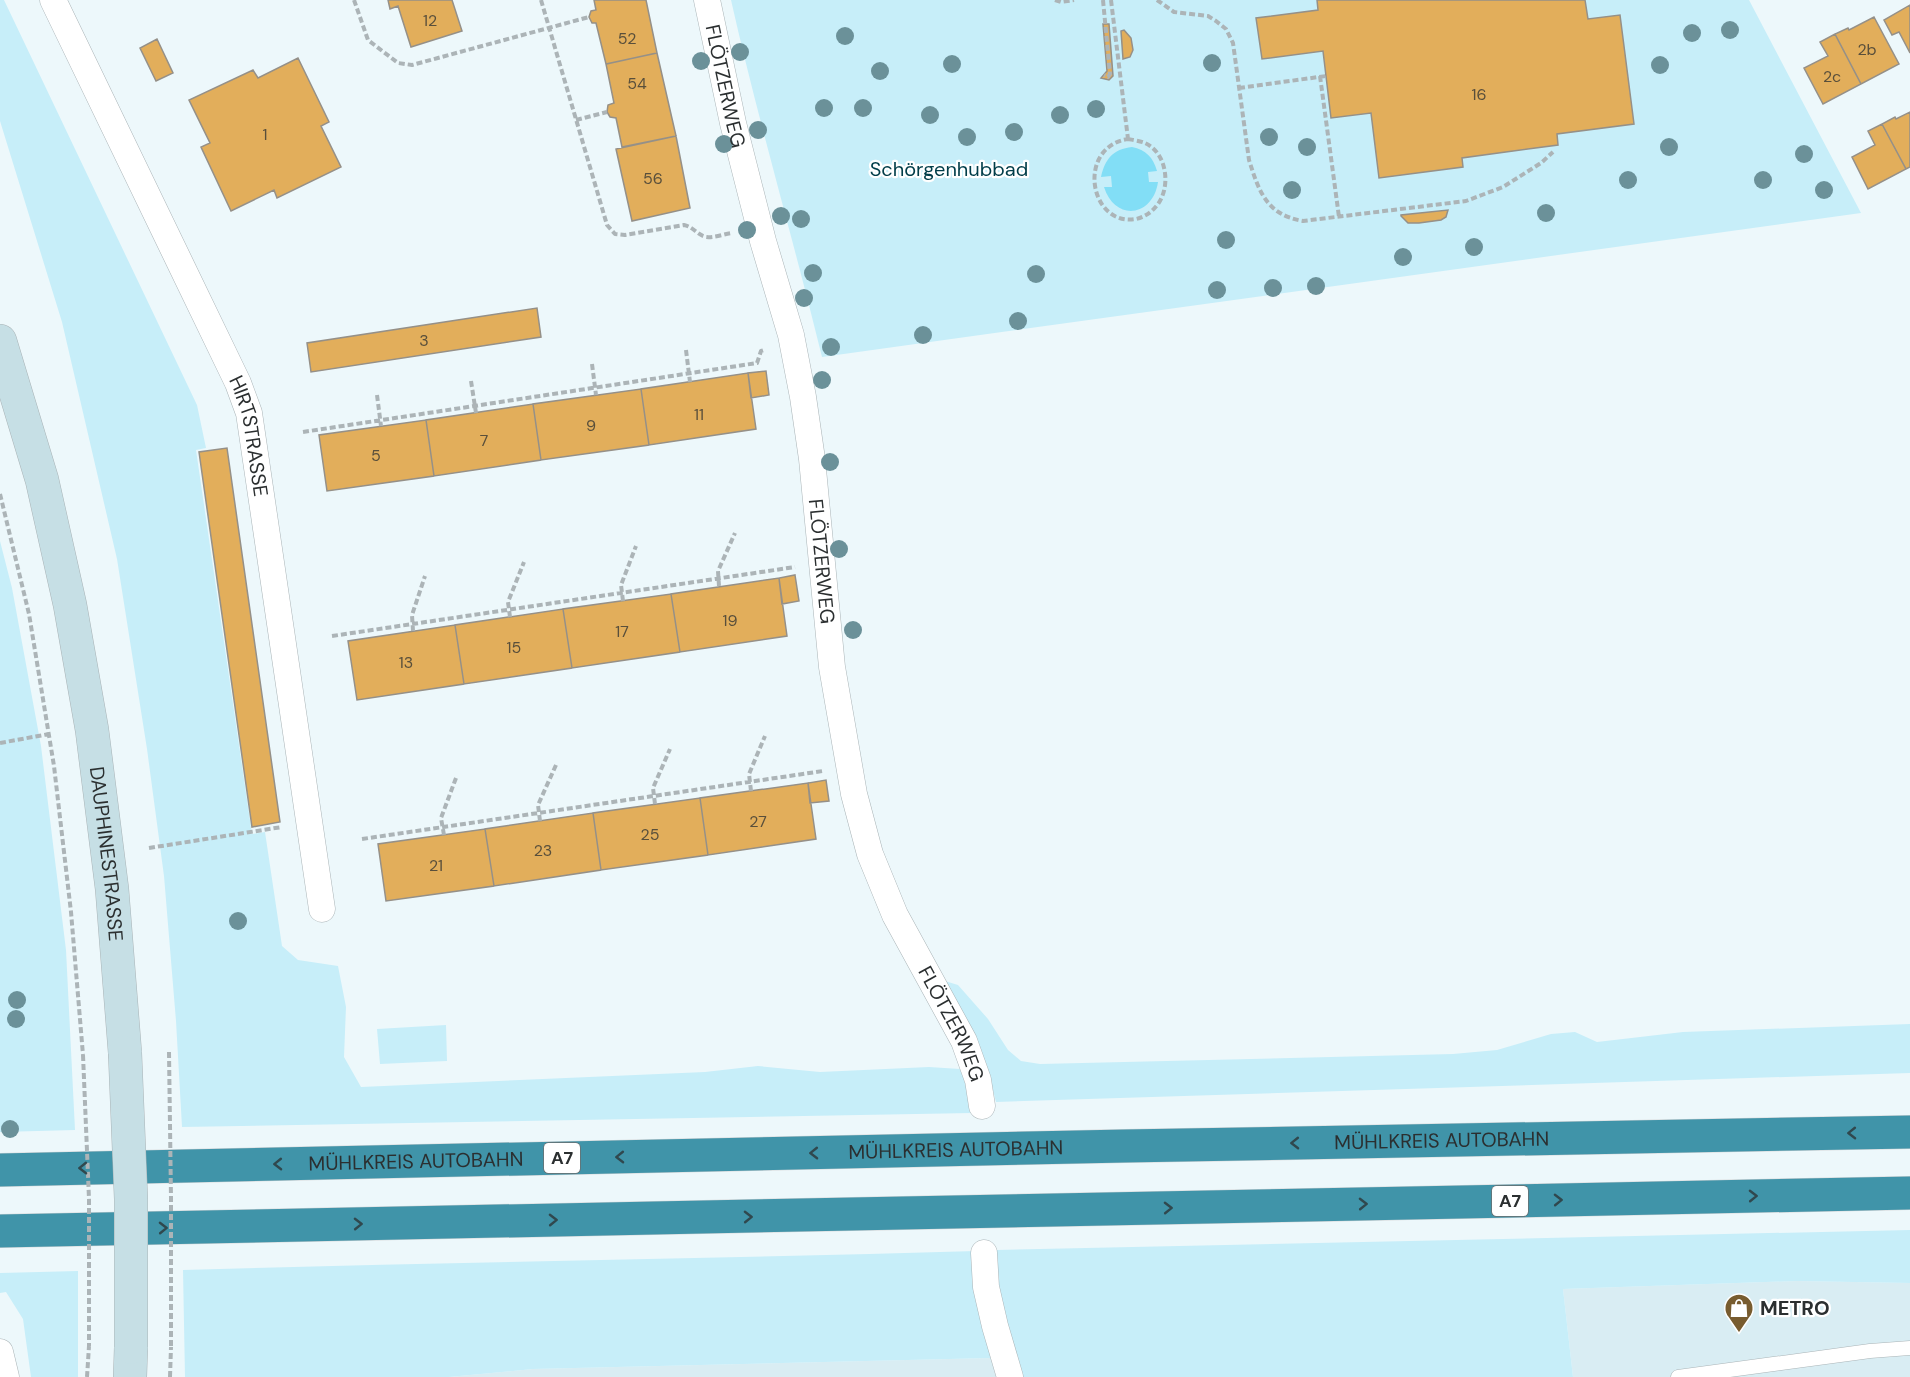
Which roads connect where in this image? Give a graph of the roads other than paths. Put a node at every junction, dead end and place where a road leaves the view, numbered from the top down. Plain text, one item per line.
1 (53, 0) edge
2 (706, 0) edge
3 (0, 341) edge
4 (322, 909) dead end
5 (982, 1106) dead end
6 (1910, 1132) edge
7 (0, 1170) edge
8 (1910, 1193) edge
9 (0, 1231) edge
10 (984, 1253) dead end
11 (1910, 1348) edge
12 (0, 1352) edge
13 (131, 1362) edge
14 (6, 1377) edge
15 (1010, 1377) edge
16 (1677, 1377) edge

1 - 4 street, HIRTSTRASSE
2 - 5 street, FLÖTZERWEG
3 - 13 main road, DAUPHINESTRASSE, bridge
6 -> 7 highway, MÜHLKREIS AUTOBAHN / A7
9 -> 8 highway, A7
10 - 15 street
11 - 16 lane
12 - 14 street

